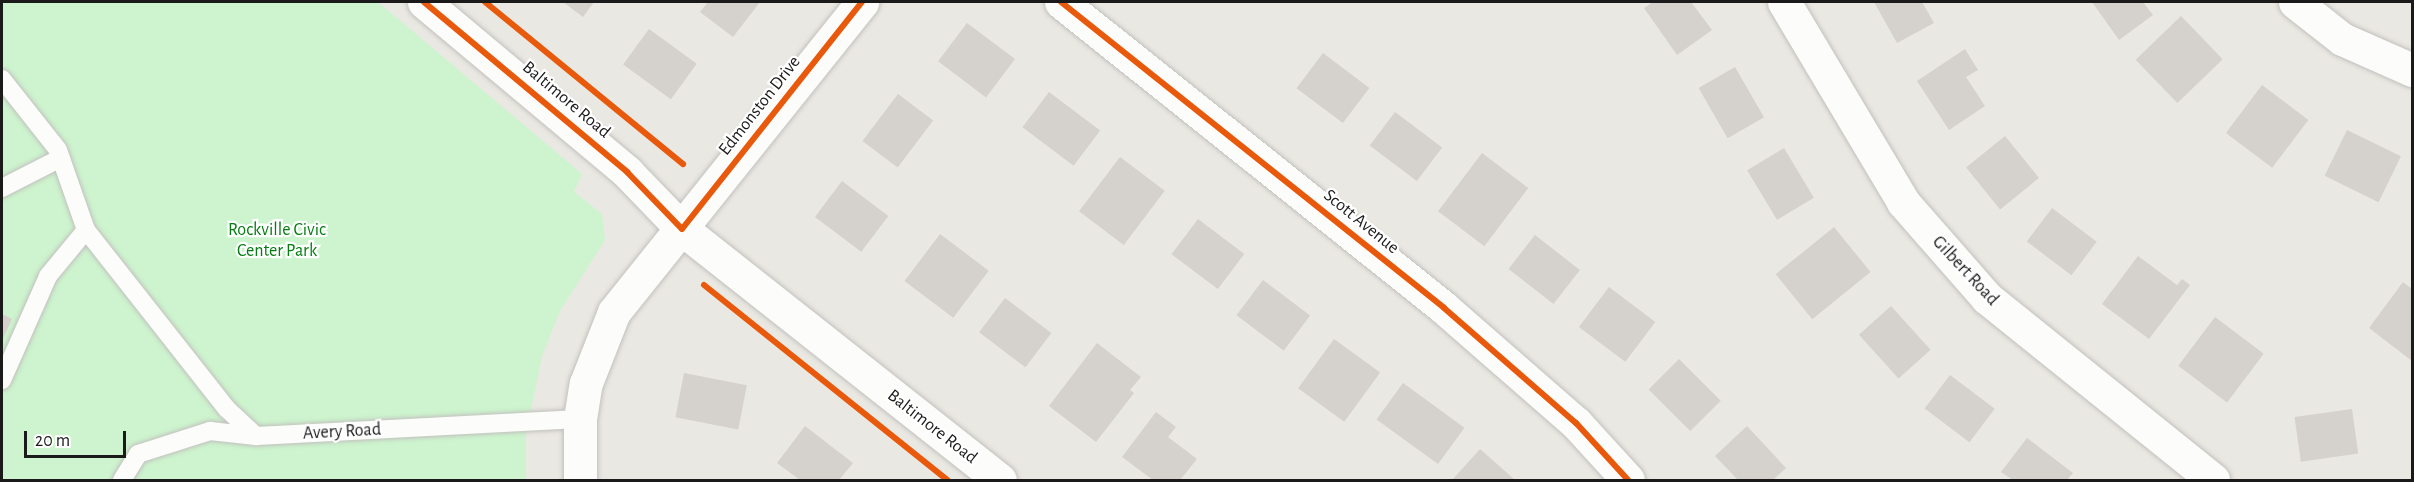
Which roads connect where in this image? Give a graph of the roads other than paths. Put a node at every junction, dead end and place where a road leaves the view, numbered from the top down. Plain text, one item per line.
1 (424, 2) edge
2 (862, 2) edge
3 (1061, 2) edge
4 (1784, 2) edge
5 (2295, 2) edge
6 (2412, 70) edge
7 (2, 79) edge
8 (61, 158) junction
9 (2, 188) edge
10 (682, 229) junction
11 (86, 230) junction
12 (2, 380) edge
13 (580, 419) junction
14 (256, 436) junction
15 (122, 480) edge
16 (580, 480) edge
17 (1000, 480) edge
18 (1628, 480) edge
19 (2213, 480) edge

1 - 10 street, Baltimore Road
2 - 10 street, Edmonston Drive
3 - 18 street, Scott Avenue
4 - 19 street, Gilbert Road
5 - 6 street
7 - 8 lane
8 - 9 lane
8 - 11 lane
10 - 13 street, Edmonston Drive
10 - 17 street, Baltimore Road
11 - 12 lane
11 - 14 lane
13 - 14 lane, Avery Road
13 - 16 street, Edmonston Drive
14 - 15 lane, Avery Road

